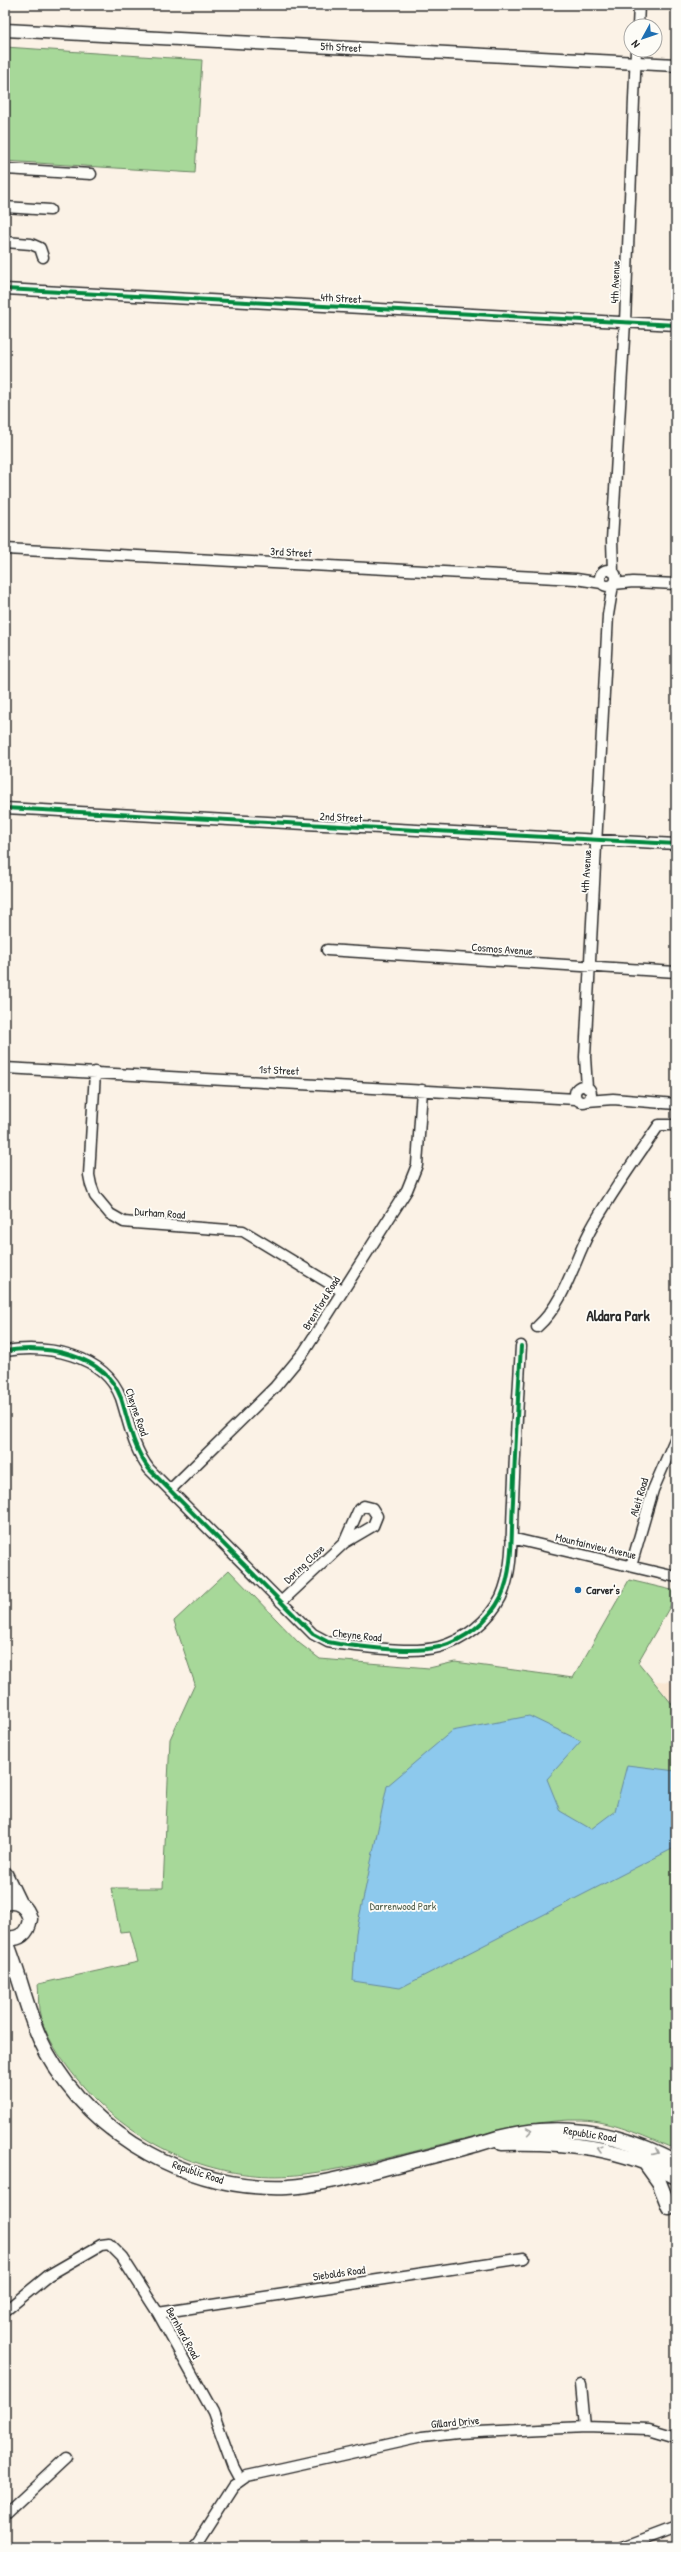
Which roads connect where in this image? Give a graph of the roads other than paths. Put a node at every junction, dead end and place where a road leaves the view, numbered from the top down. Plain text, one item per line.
1 (639, 5) edge
2 (638, 18) edge
3 (5, 30) edge
4 (636, 58) edge
5 (636, 63) junction
6 (676, 65) edge
7 (5, 169) edge
8 (91, 174) dead end
9 (5, 207) edge
10 (50, 210) dead end
11 (5, 242) edge
12 (43, 257) dead end
13 (5, 289) edge
14 (625, 322) junction
15 (676, 325) edge
16 (5, 549) edge
17 (609, 579) junction
18 (676, 584) edge
19 (5, 808) edge
20 (596, 839) junction
21 (676, 844) edge
22 (327, 950) dead end
23 (590, 967) junction
24 (676, 972) edge
25 (5, 1068) edge
26 (95, 1072) junction
27 (422, 1090) junction
28 (583, 1093) junction
29 (676, 1104) edge
30 (676, 1125) edge
31 (342, 1291) junction
32 (537, 1327) dead end
33 (521, 1346) dead end
34 (5, 1350) edge
35 (676, 1437) edge
36 (170, 1490) junction
37 (511, 1538) junction
38 (344, 1543) dead end
39 (631, 1566) junction
40 (676, 1577) edge
41 (281, 1602) junction
42 (5, 1874) edge
43 (5, 1903) edge
44 (19, 1904) junction
45 (23, 1935) junction
46 (5, 1939) edge
47 (18, 1969) junction
48 (478, 2144) junction
49 (676, 2162) edge
50 (646, 2164) junction
51 (676, 2177) edge
52 (669, 2207) dead end
53 (524, 2258) dead end
54 (5, 2311) edge
55 (158, 2313) junction
56 (581, 2384) dead end
57 (585, 2427) junction
58 (676, 2437) edge
59 (66, 2458) dead end
60 (240, 2480) junction
61 (5, 2515) edge
62 (676, 2527) edge
63 (194, 2547) edge
64 (623, 2547) edge

1 - 2 street
3 - 5 street, 5th Street
4 - 5 street, 4th Avenue
5 - 6 street, 5th Street
5 - 14 street, 4th Avenue
7 - 8 street
9 - 10 street
11 - 12 street
13 - 14 street, 4th Street
14 - 15 street, 4th Street
14 - 17 street, 4th Avenue
16 - 17 street, 3rd Street
17 - 18 street
17 - 20 street, 4th Avenue
19 - 20 street, 2nd Street
20 - 21 street, 2nd Street
20 - 23 street, 4th Avenue
22 - 23 street, Cosmos Avenue
23 - 24 street, Cosmos Avenue
23 - 28 street, 4th Avenue
25 - 26 street, 1st Street
26 - 27 street, 1st Street
26 - 31 street, Durham Road
27 - 28 street, 1st Street
27 - 31 street, Brentford Road
28 - 29 street, 1st Street
30 - 32 street
31 - 36 street, Brentford Road
33 - 37 street, Cheyne Road
34 - 36 street, Cheyne Road
35 - 39 street, Aleit Road
36 - 41 street, Cheyne Road
37 - 39 street, Mountainview Avenue
37 - 41 street, Cheyne Road
38 - 41 street, Doring Close
39 - 40 street, Mountainview Avenue
42 - 44 main road
43 - 44 main road
44 - 45 main road, Republic Road
45 - 46 main road
45 - 47 main road, Republic Road
46 - 47 main road, Republic Road
47 - 48 main road, Republic Road
48 -> 49 main road, Republic Road
50 -> 48 main road, Republic Road
50 - 51 main road, Republic Road
50 - 52 main road
53 - 55 street, Siebolds Road
54 - 55 street, Bernhard Road
55 - 60 street, Bernhard Road
56 - 57 street
57 - 58 street, Gillard Drive
57 - 60 street, Gillard Drive
59 - 61 street
60 - 63 street
62 - 64 street

